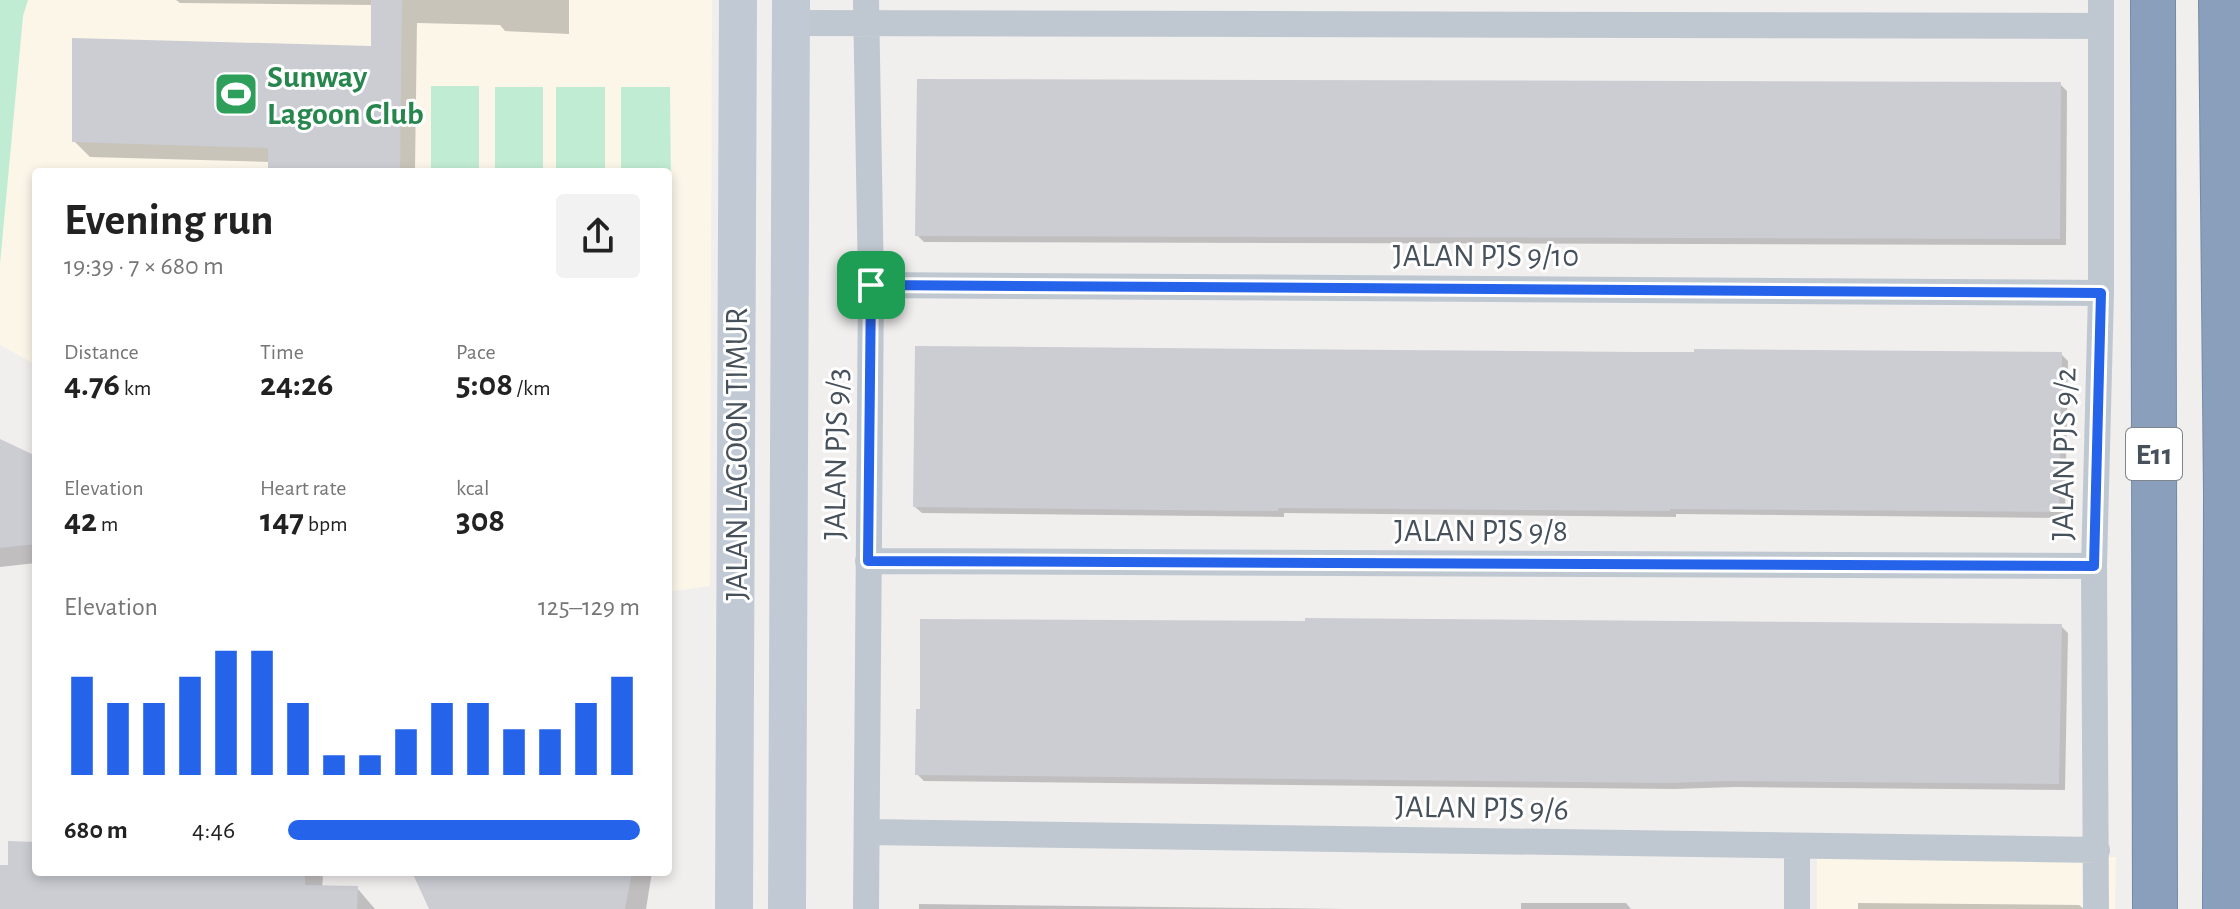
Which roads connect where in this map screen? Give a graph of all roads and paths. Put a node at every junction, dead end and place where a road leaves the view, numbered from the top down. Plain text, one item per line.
1 (738, 0) edge
2 (2153, 0) edge
3 (2221, 0) edge
4 (791, 11) edge
5 (866, 11) edge
6 (2101, 13) edge
7 (871, 285) junction
8 (2101, 293) junction
9 (868, 561) junction
10 (2094, 566) junction
11 (867, 832) junction
12 (1797, 846) junction
13 (2097, 850) junction
14 (734, 909) edge
15 (787, 909) edge
16 (866, 909) edge
17 (1797, 909) edge
18 (2096, 909) edge
19 (2155, 909) edge
20 (2225, 909) edge

1 - 14 main road, JALAN LAGOON TIMUR
2 - 19 highway, E11
3 - 20 highway, E11
4 - 5 street
4 - 15 main road, JALAN LAGOON TIMUR
5 - 6 street
5 - 7 street, JALAN PJS 9/3
6 - 8 street, JALAN PJS 9/2
7 - 8 street, JALAN PJS 9/10
7 - 9 street, JALAN PJS 9/3
8 - 10 street, JALAN PJS 9/2
9 - 10 street, JALAN PJS 9/8
9 - 11 street, JALAN PJS 9/3
10 - 13 street, JALAN PJS 9/2
11 - 12 street, JALAN PJS 9/6
11 - 16 street, JALAN PJS 9/3
12 - 13 street, JALAN PJS 9/6
12 - 17 street
13 - 18 street, JALAN PJS 9/2

